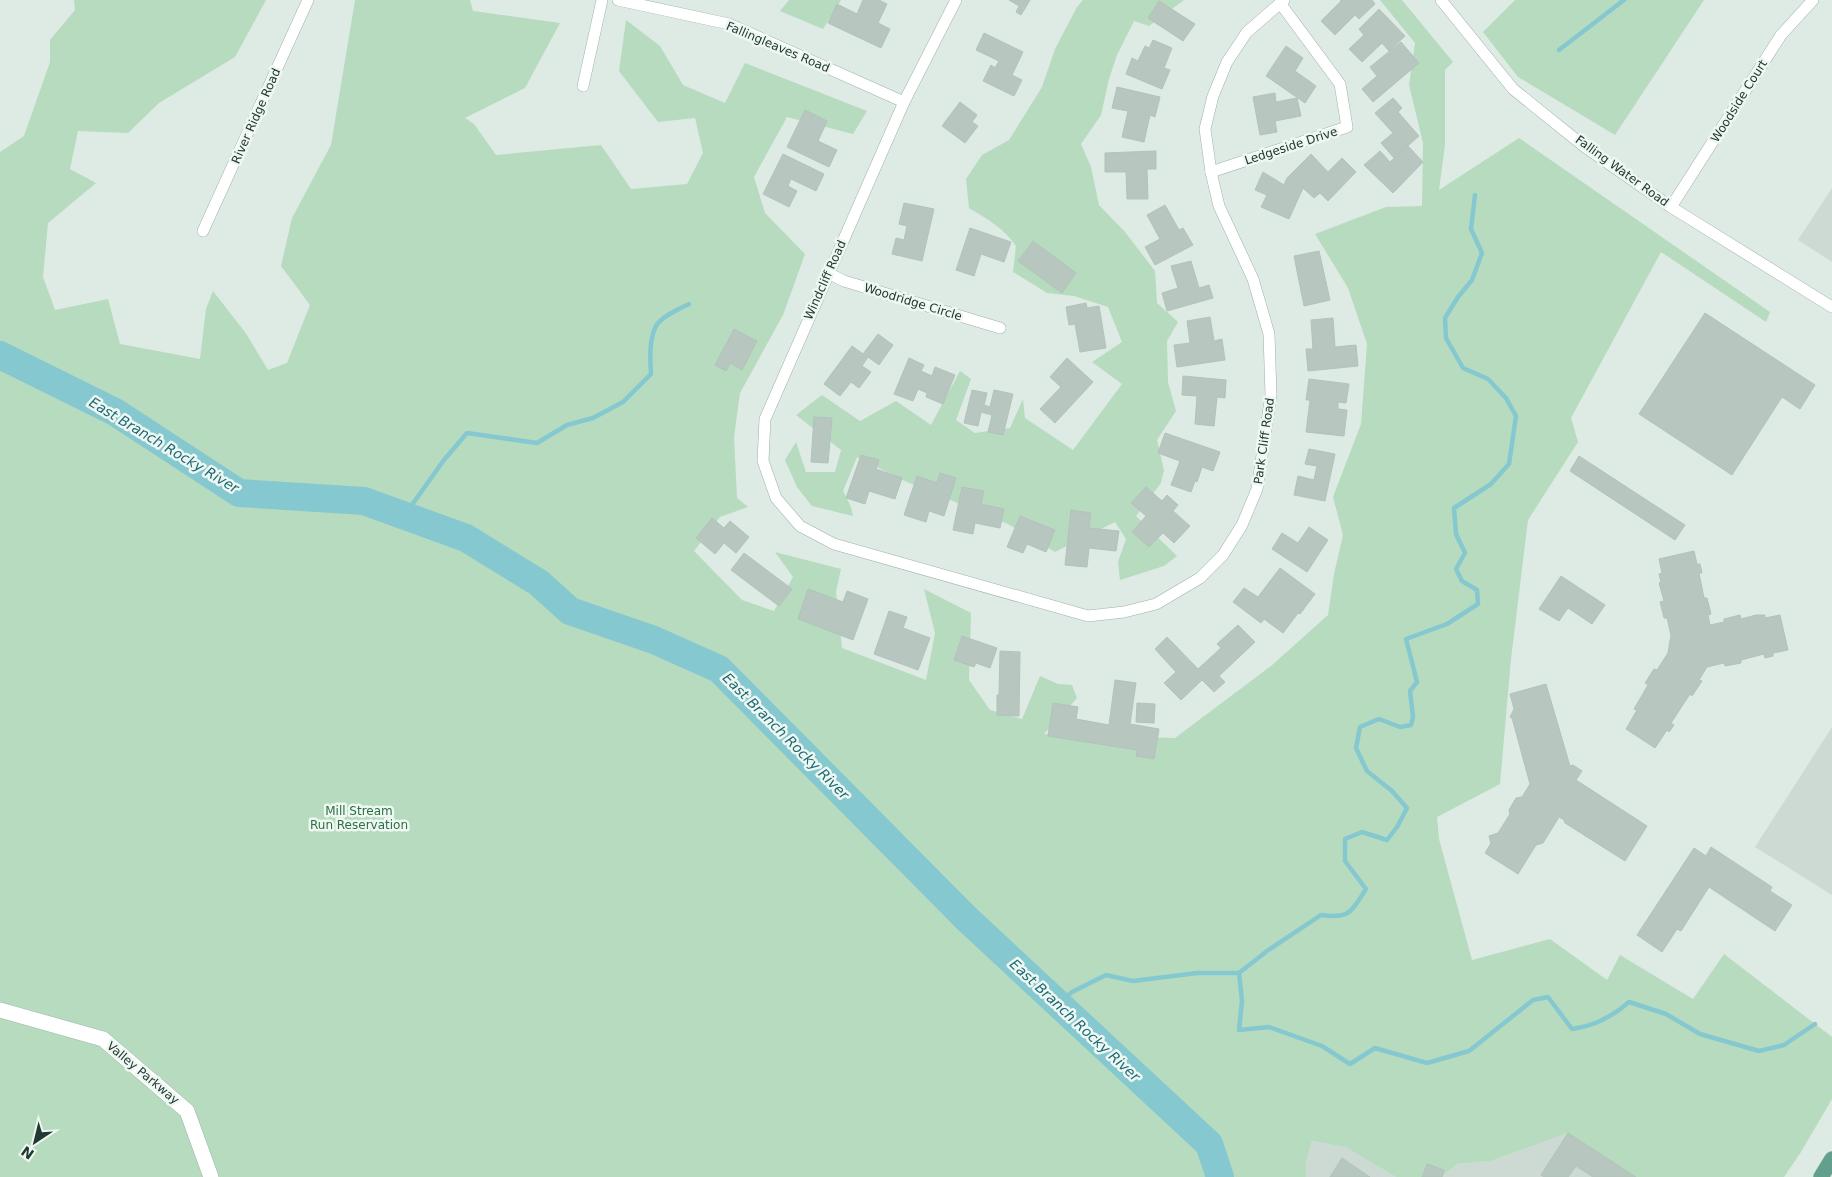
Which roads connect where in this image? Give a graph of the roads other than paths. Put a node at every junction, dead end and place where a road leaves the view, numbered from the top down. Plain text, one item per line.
1 (308, 0) edge
2 (602, 0) edge
3 (618, 0) edge
4 (956, 0) edge
5 (1441, 0) edge
6 (1813, 0) edge
7 (1282, 2) edge
8 (583, 86) dead end
9 (904, 102) junction
10 (1211, 172) junction
11 (1672, 207) junction
12 (203, 232) dead end
13 (828, 273) junction
14 (1832, 307) edge
15 (1000, 328) dead end
16 (834, 544) joint
17 (0, 1010) edge
18 (1832, 1159) edge
19 (211, 1177) edge
20 (1821, 1177) edge

1 - 12 street, River Ridge Road
2 - 8 street
3 - 9 street, Fallingleaves Road
4 - 9 street, Windcliff Road
5 - 11 street, Falling Water Road
6 - 11 street, Woodside Court
7 - 10 street, Park Cliff Road
7 - 10 street, Ledgeside Drive
9 - 13 street, Windcliff Road
10 - 16 street, Park Cliff Road
11 - 14 street, Falling Water Road
13 - 15 street, Woodridge Circle
13 - 16 street, Windcliff Road
17 - 19 street, Valley Parkway
18 - 20 main road

